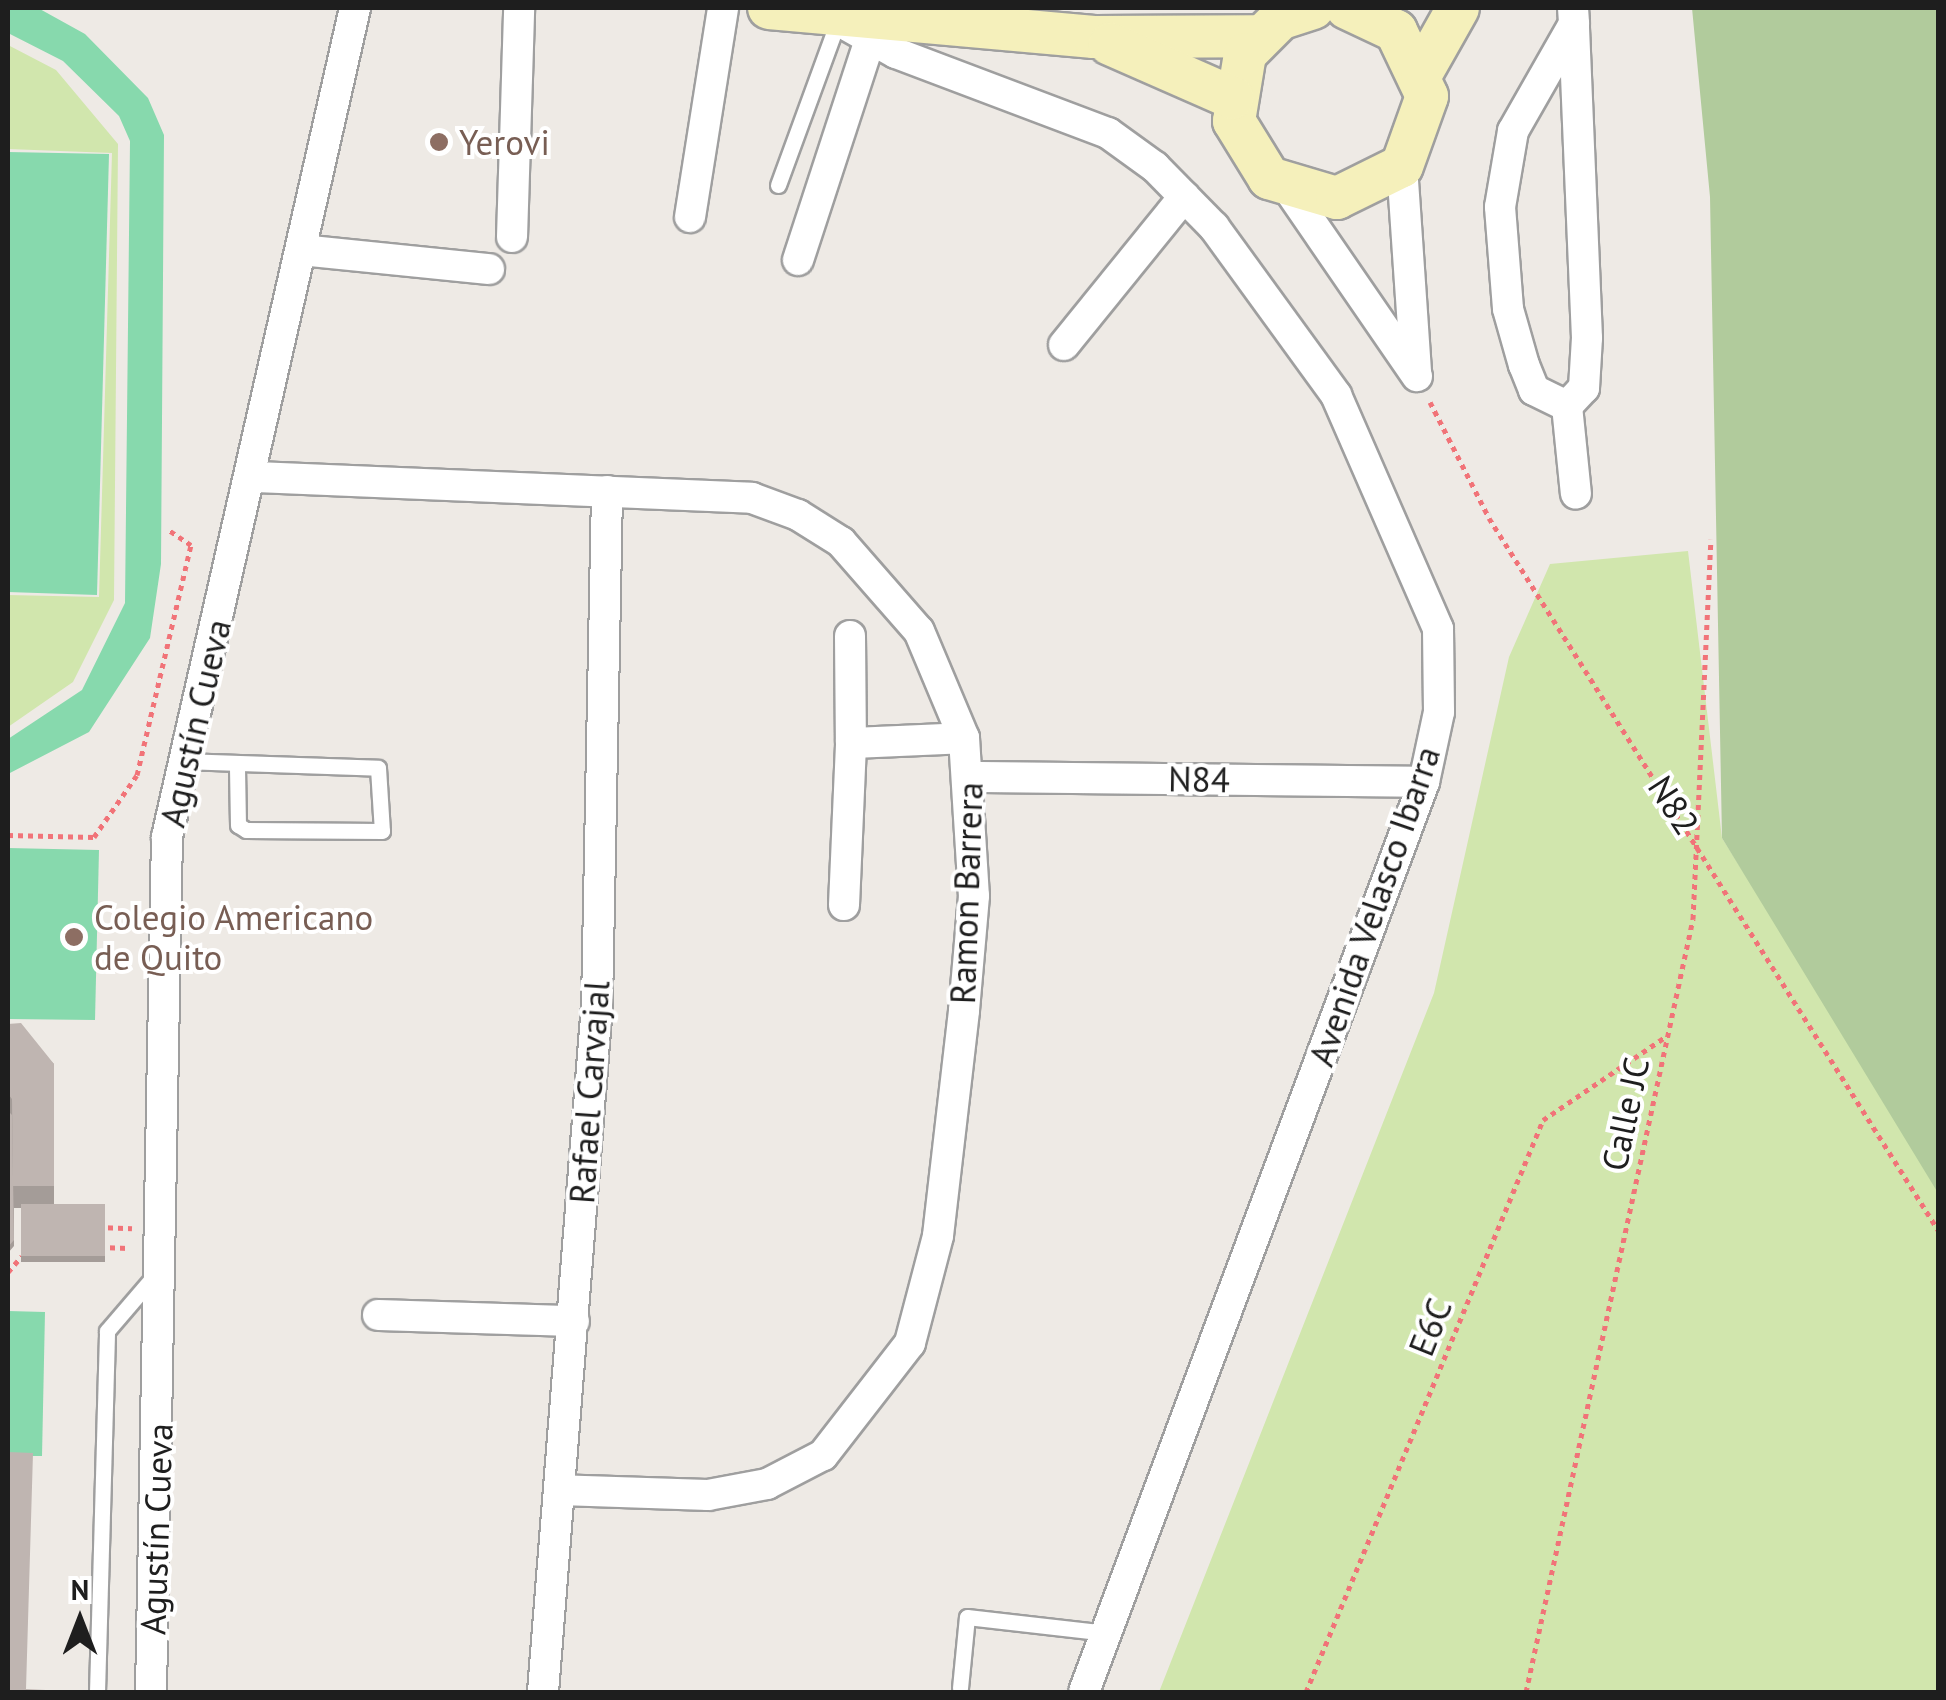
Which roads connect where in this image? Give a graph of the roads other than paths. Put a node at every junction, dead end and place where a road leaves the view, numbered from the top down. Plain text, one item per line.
1 (355, 8) edge
2 (520, 8) edge
3 (723, 8) edge
4 (769, 8) edge
5 (1313, 8) edge
6 (1458, 8) edge
7 (1366, 10) edge
8 (1573, 16) edge
9 (845, 17) edge
10 (1094, 22) edge
11 (1259, 36) junction
12 (1422, 72) junction
13 (1233, 98) junction
14 (1402, 166) junction
15 (778, 184) dead end
16 (1289, 190) junction
17 (1184, 197) junction
18 (690, 217) dead end
19 (512, 237) dead end
20 (301, 250) junction
21 (798, 260) dead end
22 (490, 269) dead end
23 (1064, 345) dead end
24 (1566, 406) junction
25 (256, 477) junction
26 (607, 491) junction
27 (1576, 494) dead end
28 (850, 636) dead end
29 (964, 738) junction
30 (851, 743) junction
31 (182, 761) junction
32 (237, 766) junction
33 (973, 776) junction
34 (1424, 782) junction
35 (844, 905) dead end
36 (165, 1247) junction
37 (378, 1314) dead end
38 (574, 1320) junction
39 (560, 1490) junction
40 (1107, 1632) junction
41 (960, 1688) dead end
42 (97, 1692) edge
43 (150, 1692) edge
44 (543, 1692) edge
45 (1084, 1692) edge

1 - 20 street, Agustín Cueva
2 - 19 street
3 - 18 street
4 - 9 street
5 - 11 street
6 - 12 street
7 - 12 street
8 - 24 street
8 - 24 street
9 - 10 street
9 - 15 lane
9 - 17 street, Avenida Velasco Ibarra
9 - 21 street
10 - 11 street
10 - 13 street
11 - 13 street
12 - 14 street
13 - 16 street
14 - 16 street
14 - 16 street
17 - 23 street
17 - 34 street, Avenida Velasco Ibarra
20 - 22 street
20 - 25 street, Agustín Cueva
24 - 27 street
25 - 26 street, Ramon Barrera
25 - 31 street, Agustín Cueva
26 - 29 street, Ramon Barrera
26 - 38 street, Rafael Carvajal
28 - 30 street
29 - 30 street
29 - 33 street, Ramon Barrera
30 - 35 street
31 - 32 lane
31 - 36 street, Agustín Cueva
32 - 32 lane
33 - 34 street, N84
33 - 39 street, Ramon Barrera
34 - 40 street, Avenida Velasco Ibarra
36 - 42 lane
36 - 43 street, Agustín Cueva
37 - 38 street
38 - 39 street, Rafael Carvajal
39 - 44 street, Rafael Carvajal
40 - 41 lane
40 - 45 street, Avenida Velasco Ibarra

